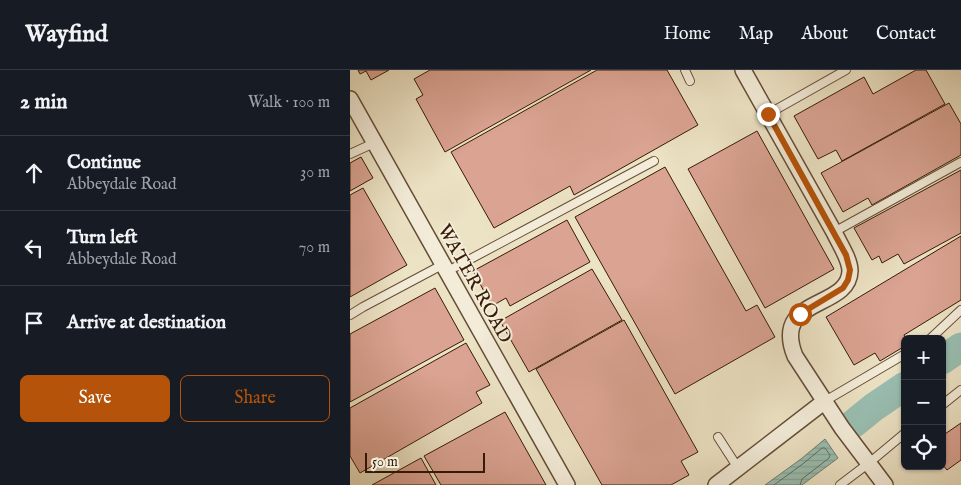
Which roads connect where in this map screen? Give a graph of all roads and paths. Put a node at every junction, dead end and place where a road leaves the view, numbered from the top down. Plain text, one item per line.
1 (685, 70) edge
2 (744, 70) edge
3 (846, 70) edge
4 (690, 81) dead end
5 (350, 99) edge
6 (768, 114) junction
7 (374, 143) junction
8 (350, 154) edge
9 (654, 161) dead end
10 (961, 162) edge
11 (834, 232) junction
12 (444, 268) junction
13 (961, 310) edge
14 (350, 315) edge
15 (934, 335) edge
16 (901, 356) edge
17 (961, 390) edge
18 (825, 402) junction
19 (946, 402) edge
20 (901, 436) edge
21 (718, 437) dead end
22 (869, 463) junction
23 (738, 468) junction
24 (567, 485) edge
25 (716, 485) edge
26 (840, 485) edge
27 (885, 485) edge

1 - 4 lane
2 - 6 street
3 - 6 lane
5 - 7 street, WATER ROAD
6 - 11 street
7 - 8 lane
7 - 12 street, WATER ROAD
9 - 12 lane
10 - 11 lane
11 - 18 street
12 - 14 lane
12 - 24 street, WATER ROAD
13 - 15 lane
16 - 18 lane
17 - 19 lane
18 - 22 street
18 - 23 street
20 - 22 lane
21 - 23 lane
22 - 26 lane
22 - 27 street
23 - 25 street

